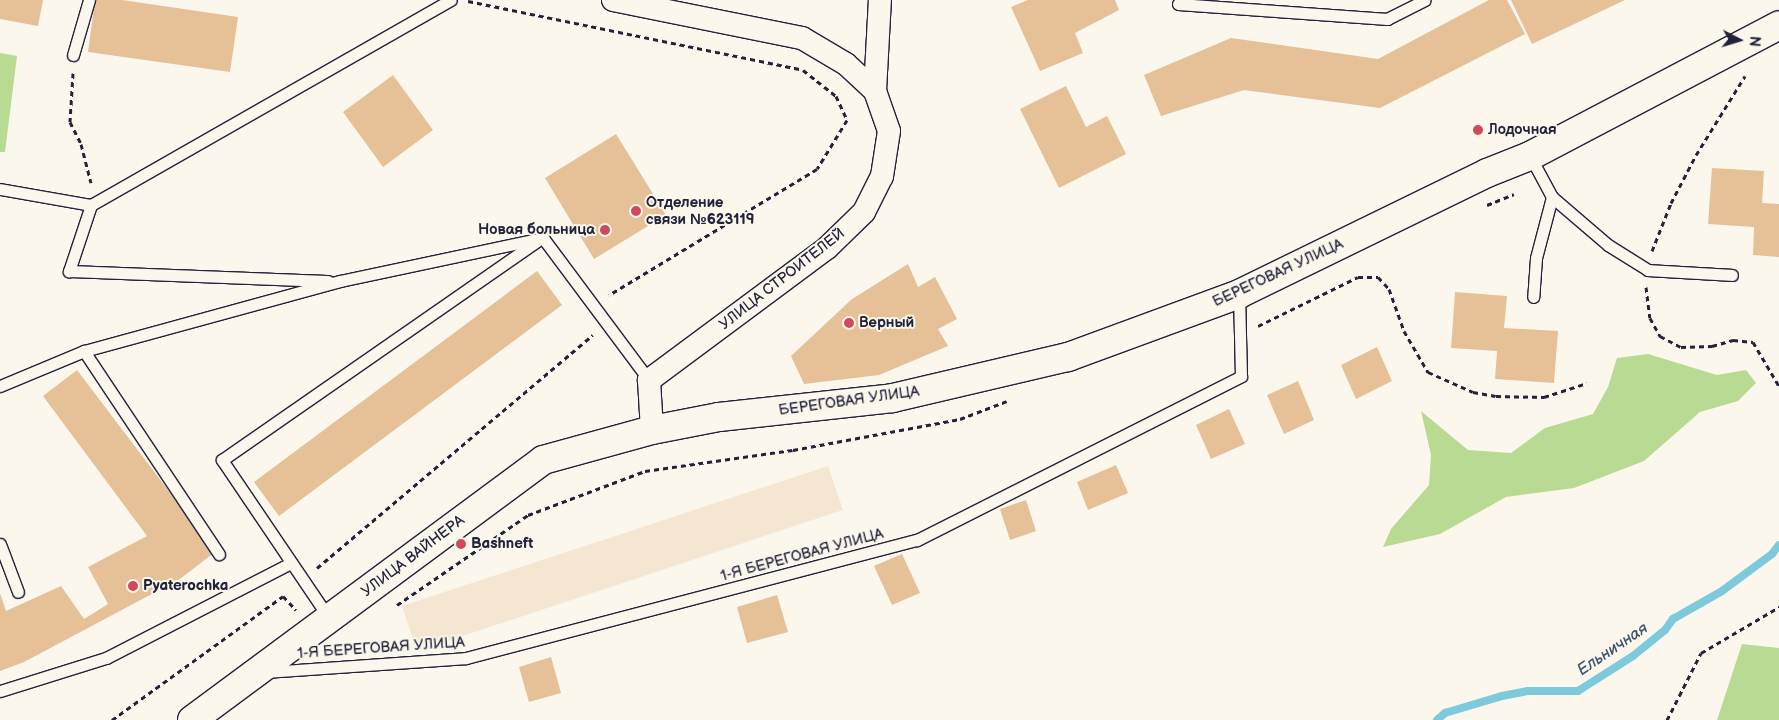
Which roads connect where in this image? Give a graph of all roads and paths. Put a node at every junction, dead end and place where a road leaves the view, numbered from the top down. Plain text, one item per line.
1 (89, 0) edge
2 (451, 0) edge
3 (462, 0) edge
4 (613, 0) edge
5 (880, 0) edge
6 (1425, 0) edge
7 (1178, 4) dead end
8 (1779, 25) edge
9 (74, 55) joint
10 (1744, 76) dead end
11 (875, 91) junction
12 (1530, 156) junction
13 (0, 189) edge
14 (1552, 196) junction
15 (94, 204) junction
16 (543, 238) junction
17 (1648, 270) junction
18 (1732, 275) dead end
19 (340, 281) junction
20 (1239, 294) junction
21 (1533, 297) dead end
22 (593, 304) junction
23 (607, 323) junction
24 (1240, 328) junction
25 (84, 351) junction
26 (649, 380) junction
27 (1587, 383) dead end
28 (0, 386) edge
29 (1779, 386) edge
30 (652, 430) junction
31 (0, 544) edge
32 (219, 554) dead end
33 (291, 563) junction
34 (302, 580) junction
35 (18, 592) dead end
36 (283, 596) dead end
37 (1779, 607) edge
38 (329, 618) junction
39 (257, 672) junction
40 (0, 691) edge
41 (192, 720) edge
42 (1667, 720) edge

1 - 9 lane
2 - 15 lane
3 - 22 path
4 - 11 street, УЛИЦА СТРОИТЕЛЕЙ
5 - 11 street
6 - 7 lane
8 - 12 main road, БЕРЕГОВАЯ УЛИЦА
9 - 15 path
10 - 17 path
11 - 26 street, УЛИЦА СТРОИТЕЛЕЙ
12 - 14 lane
12 - 20 main road, БЕРЕГОВАЯ УЛИЦА
13 - 15 lane
14 - 17 lane
14 - 21 lane
15 - 19 lane
16 - 19 lane
16 - 22 lane
16 - 33 lane
17 - 18 lane
17 - 29 path
19 - 25 lane
20 - 24 lane, 1-Я БЕРЕГОВАЯ УЛИЦА
20 - 30 main road, БЕРЕГОВАЯ УЛИЦА
22 - 23 lane
23 - 26 lane
23 - 34 path
24 - 27 path
24 - 39 lane, 1-Я БЕРЕГОВАЯ УЛИЦА
25 - 28 lane
25 - 32 lane
26 - 30 street
30 - 38 main road, УЛИЦА ВАЙНЕРА
31 - 35 lane
33 - 34 lane
33 - 40 lane
34 - 36 path
34 - 38 lane
37 - 42 path
38 - 39 main road, УЛИЦА ВАЙНЕРА
39 - 41 main road, УЛИЦА ВАЙНЕРА

